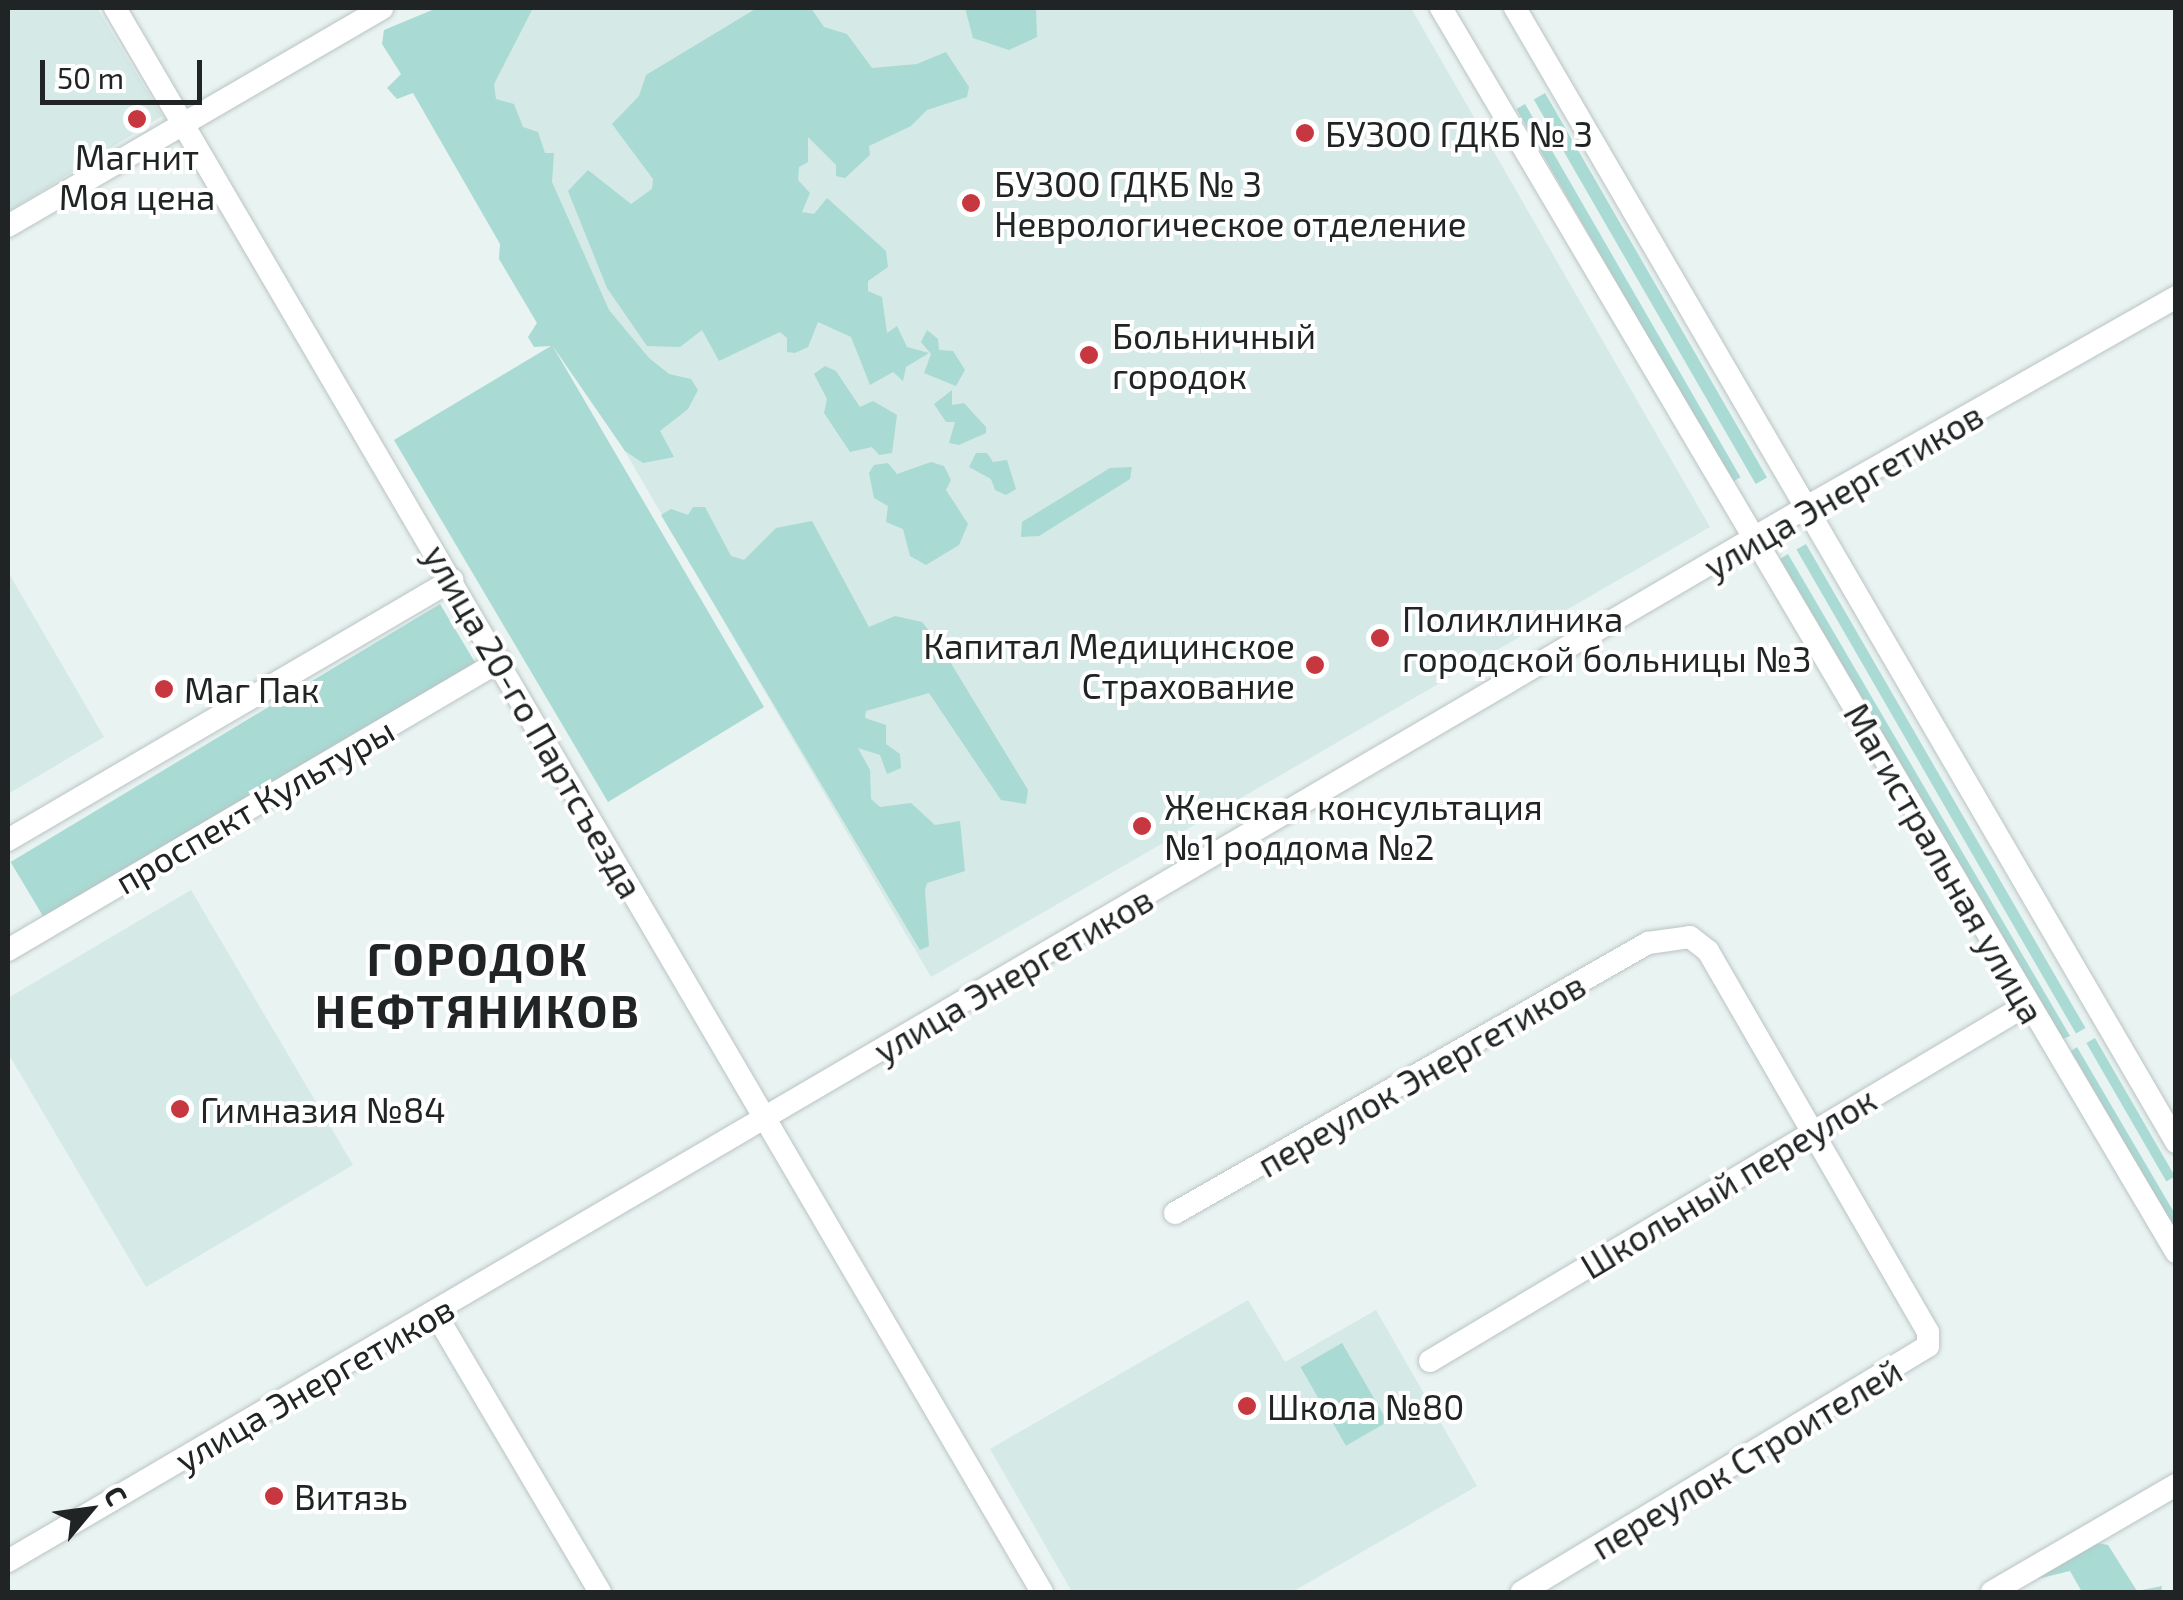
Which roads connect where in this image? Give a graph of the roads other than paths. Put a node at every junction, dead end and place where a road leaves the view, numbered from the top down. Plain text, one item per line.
1 (115, 8) edge
2 (382, 8) edge
3 (1441, 8) edge
4 (1515, 8) edge
5 (183, 124) junction
6 (8, 226) edge
7 (2176, 298) edge
8 (1804, 508) junction
9 (1755, 538) junction
10 (452, 580) junction
11 (500, 661) junction
12 (8, 840) edge
13 (8, 950) edge
14 (2028, 1004) junction
15 (764, 1117) junction
16 (1812, 1130) junction
17 (2176, 1142) edge
18 (1175, 1214) dead end
19 (2176, 1252) edge
20 (435, 1313) junction
21 (1430, 1362) dead end
22 (2176, 1486) edge
23 (8, 1561) edge
24 (600, 1592) edge
25 (1042, 1592) edge
26 (1522, 1592) edge
27 (1992, 1592) edge

1 - 5 street, улица 20-го Партсъезда
2 - 5 street
3 - 9 street, Магистральная улица
4 - 8 street, Магистральная улица
5 - 6 street
5 - 10 street, улица 20-го Партсъезда
7 - 8 street, улица Энергетиков
8 - 9 street, улица Энергетиков
8 - 17 street, Магистральная улица
9 - 14 street, Магистральная улица
9 - 15 street, улица Энергетиков
10 - 11 street, улица 20-го Партсъезда
10 - 12 street
11 - 13 street, проспект Культуры
11 - 15 street, улица 20-го Партсъезда
14 - 16 street, Школьный переулок
14 - 19 street, Магистральная улица
15 - 20 street, улица Энергетиков
15 - 25 street, улица 20-го Партсъезда
16 - 18 street, переулок Энергетиков
16 - 21 street, Школьный переулок
16 - 26 street, переулок Строителей
20 - 23 street, улица Энергетиков
20 - 24 street
22 - 27 street

